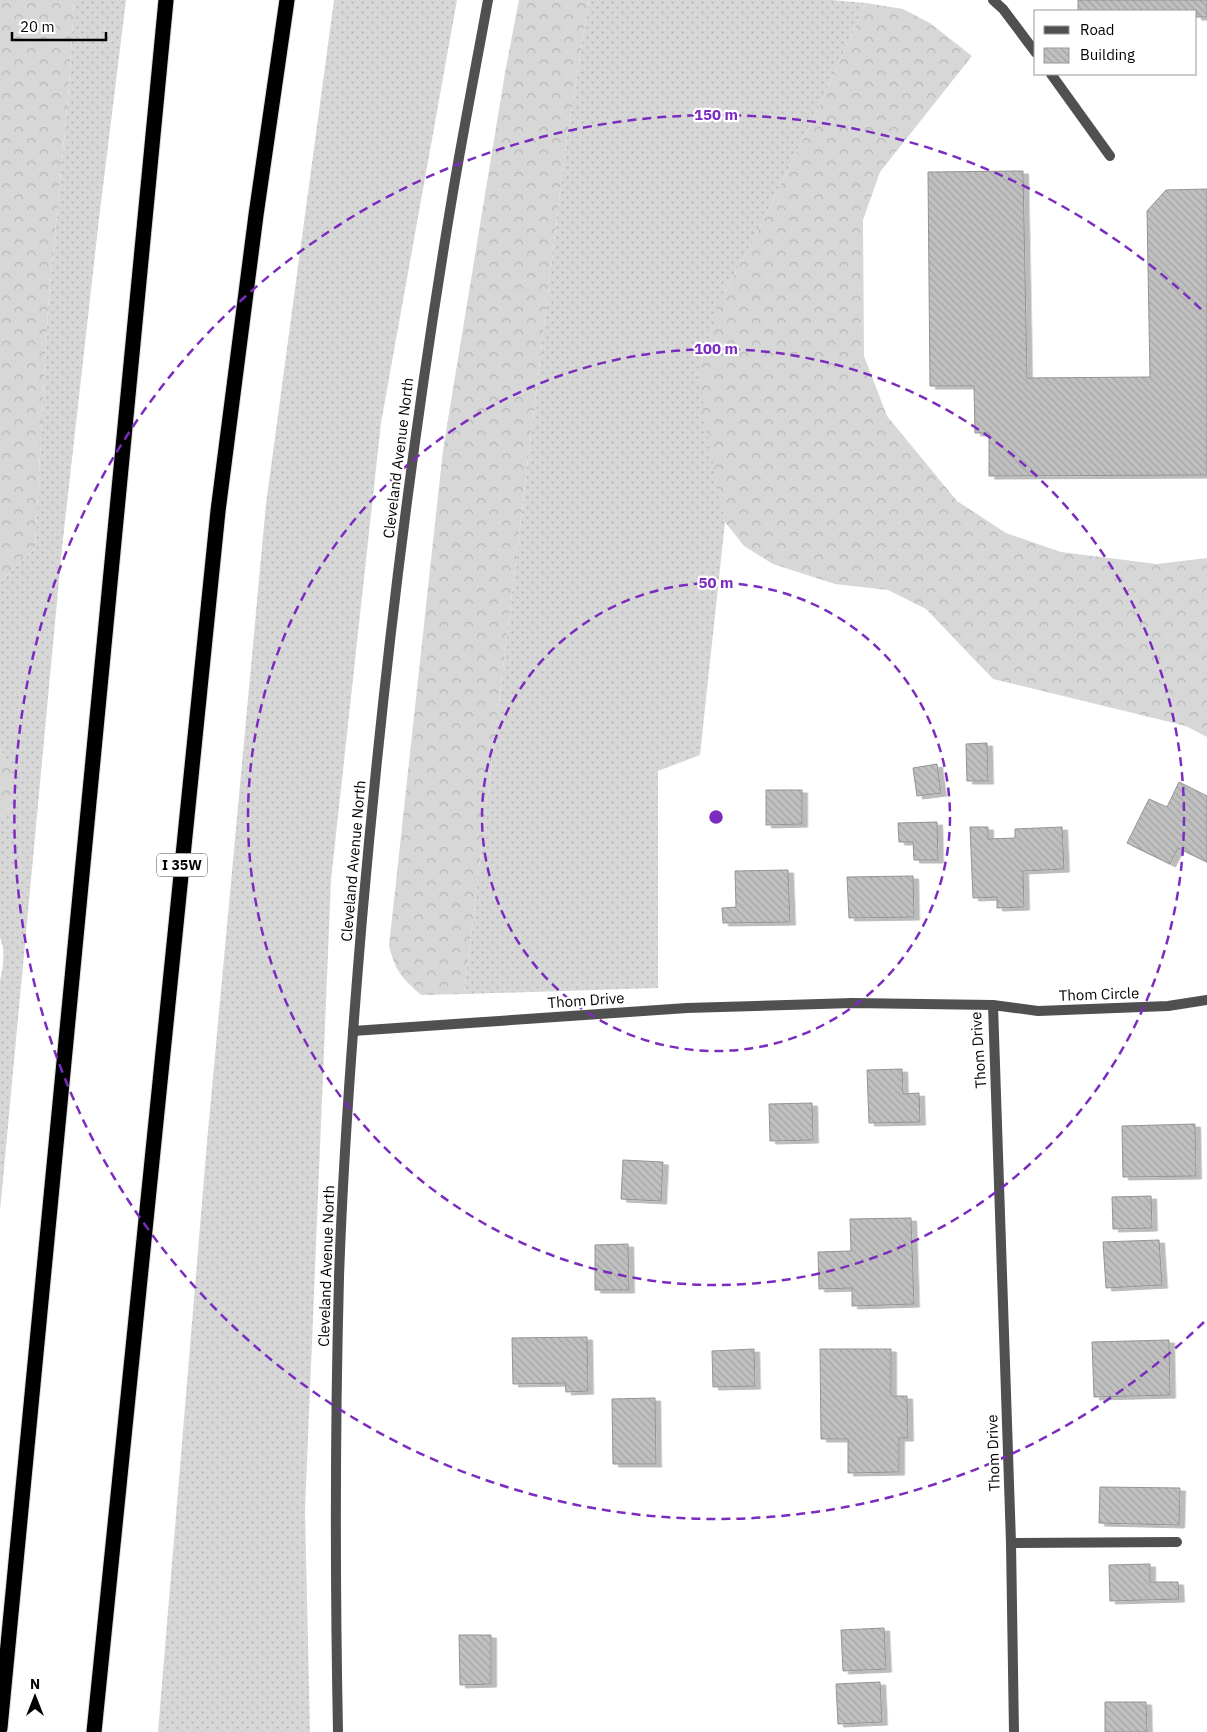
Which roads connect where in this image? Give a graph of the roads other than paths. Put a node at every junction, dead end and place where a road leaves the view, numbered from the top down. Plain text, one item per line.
1 (166, 0) edge
2 (287, 0) edge
3 (488, 0) edge
4 (993, 0) edge
5 (1034, 50) edge
6 (1052, 75) edge
7 (1110, 156) dead end
8 (1207, 1000) edge
9 (993, 1005) junction
10 (353, 1031) junction
11 (1177, 1542) dead end
12 (1011, 1543) junction
13 (0, 1728) edge
14 (94, 1732) edge
15 (338, 1732) edge
16 (1014, 1732) edge

1 - 13 highway
2 - 14 highway, I 35W
3 - 10 street, Cleveland Avenue North
4 - 5 street
6 - 7 street
8 - 9 street, Thom Circle
9 - 10 street, Thom Drive
9 - 12 street, Thom Drive
10 - 15 street, Cleveland Avenue North
11 - 12 street
12 - 16 street, Thom Drive

